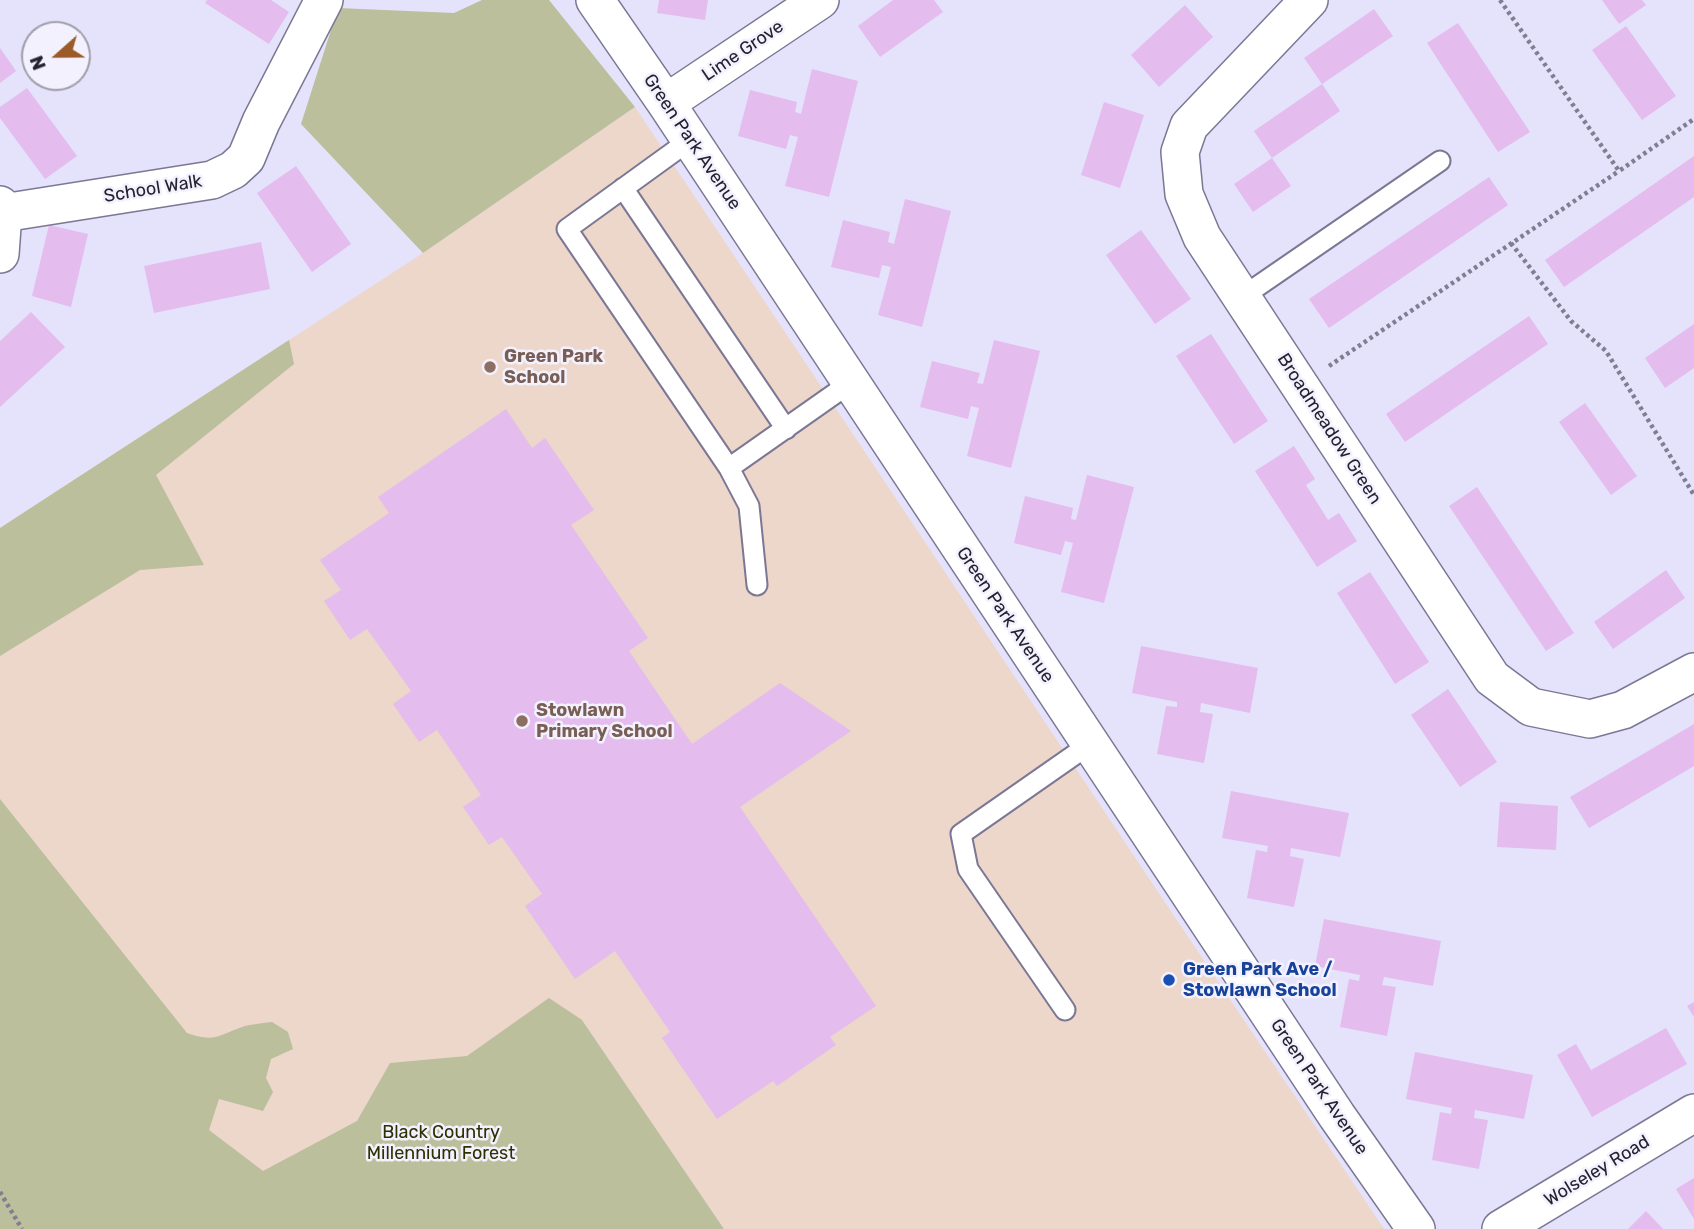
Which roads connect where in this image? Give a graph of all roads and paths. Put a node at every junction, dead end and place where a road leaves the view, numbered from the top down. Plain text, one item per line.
1 (324, 0) edge
2 (595, 0) edge
3 (820, 0) edge
4 (1309, 0) edge
5 (1500, 0) edge
6 (666, 103) junction
7 (1694, 119) edge
8 (690, 140) junction
9 (1440, 161) dead end
10 (1619, 171) junction
11 (623, 188) junction
12 (1, 209) edge
13 (1511, 243) junction
14 (0, 254) edge
15 (1242, 298) junction
16 (850, 383) junction
17 (1300, 385) junction
18 (786, 429) junction
19 (729, 468) junction
20 (1694, 495) edge
21 (757, 585) dead end
22 (1694, 672) edge
23 (1090, 744) junction
24 (1065, 1010) dead end
25 (1694, 1113) edge
26 (0, 1192) edge
27 (22, 1229) edge
28 (1416, 1229) edge
29 (1501, 1229) edge

1 - 12 street, School Walk
2 - 6 street, Green Park Avenue
3 - 6 street, Lime Grove
4 - 15 street, Broadmeadow Green
5 - 10 path
6 - 8 street, Green Park Avenue
7 - 10 path
8 - 11 lane
8 - 16 street, Green Park Avenue
9 - 15 lane
10 - 13 path
11 - 18 lane
11 - 19 lane
12 - 14 street
13 - 17 path
13 - 20 path
15 - 17 street, Broadmeadow Green
16 - 18 lane
16 - 23 street, Green Park Avenue
17 - 22 street, Broadmeadow Green
18 - 19 lane
19 - 21 lane
23 - 24 lane
23 - 28 street, Green Park Avenue
25 - 29 street, Wolseley Road
26 - 27 path

